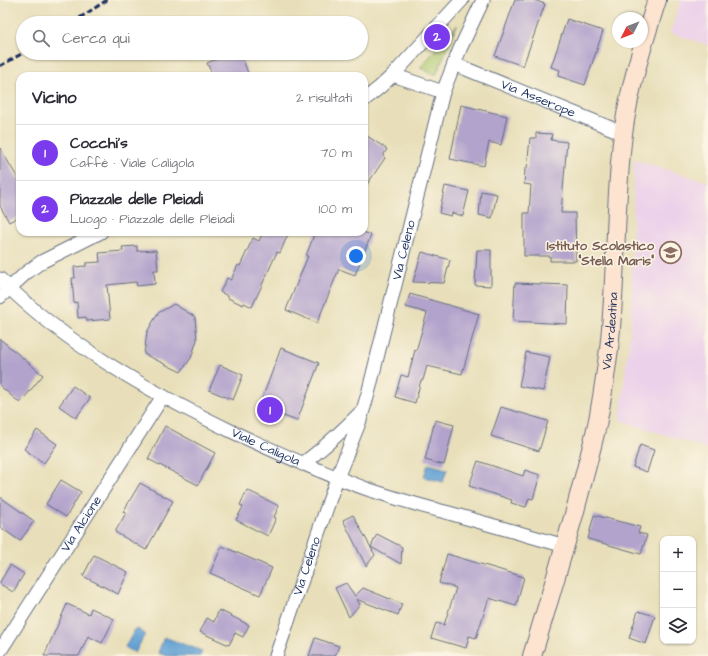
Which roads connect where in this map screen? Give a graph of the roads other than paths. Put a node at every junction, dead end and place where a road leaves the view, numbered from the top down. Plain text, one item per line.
1 (462, 0) edge
2 (483, 0) edge
3 (657, 0) edge
4 (454, 64) junction
5 (393, 75) junction
6 (443, 92) junction
7 (368, 97) edge
8 (623, 133) junction
9 (93, 236) edge
10 (3, 288) edge
11 (163, 396) junction
12 (364, 408) junction
13 (302, 464) junction
14 (337, 478) junction
15 (565, 546) junction
16 (0, 652) edge
17 (276, 656) edge
18 (532, 656) edge

1 - 5 street
2 - 4 street, Via Celeno
3 - 8 main road, Via Ardeatina
4 - 6 street, Via Celeno
4 - 8 street, Via Asserope
5 - 6 street
5 - 7 street
6 - 12 street, Via Celeno
8 - 15 main road, Via Ardeatina
9 - 10 street
10 - 11 street, Viale Caligola
11 - 13 street, Viale Caligola
11 - 16 street, Via Alcione
12 - 13 street, Via Celeno
12 - 14 street, Via Celeno
13 - 14 street, Viale Caligola
14 - 15 street, Viale Caligola
14 - 17 street, Via Celeno
15 - 18 main road, Via Ardeatina

